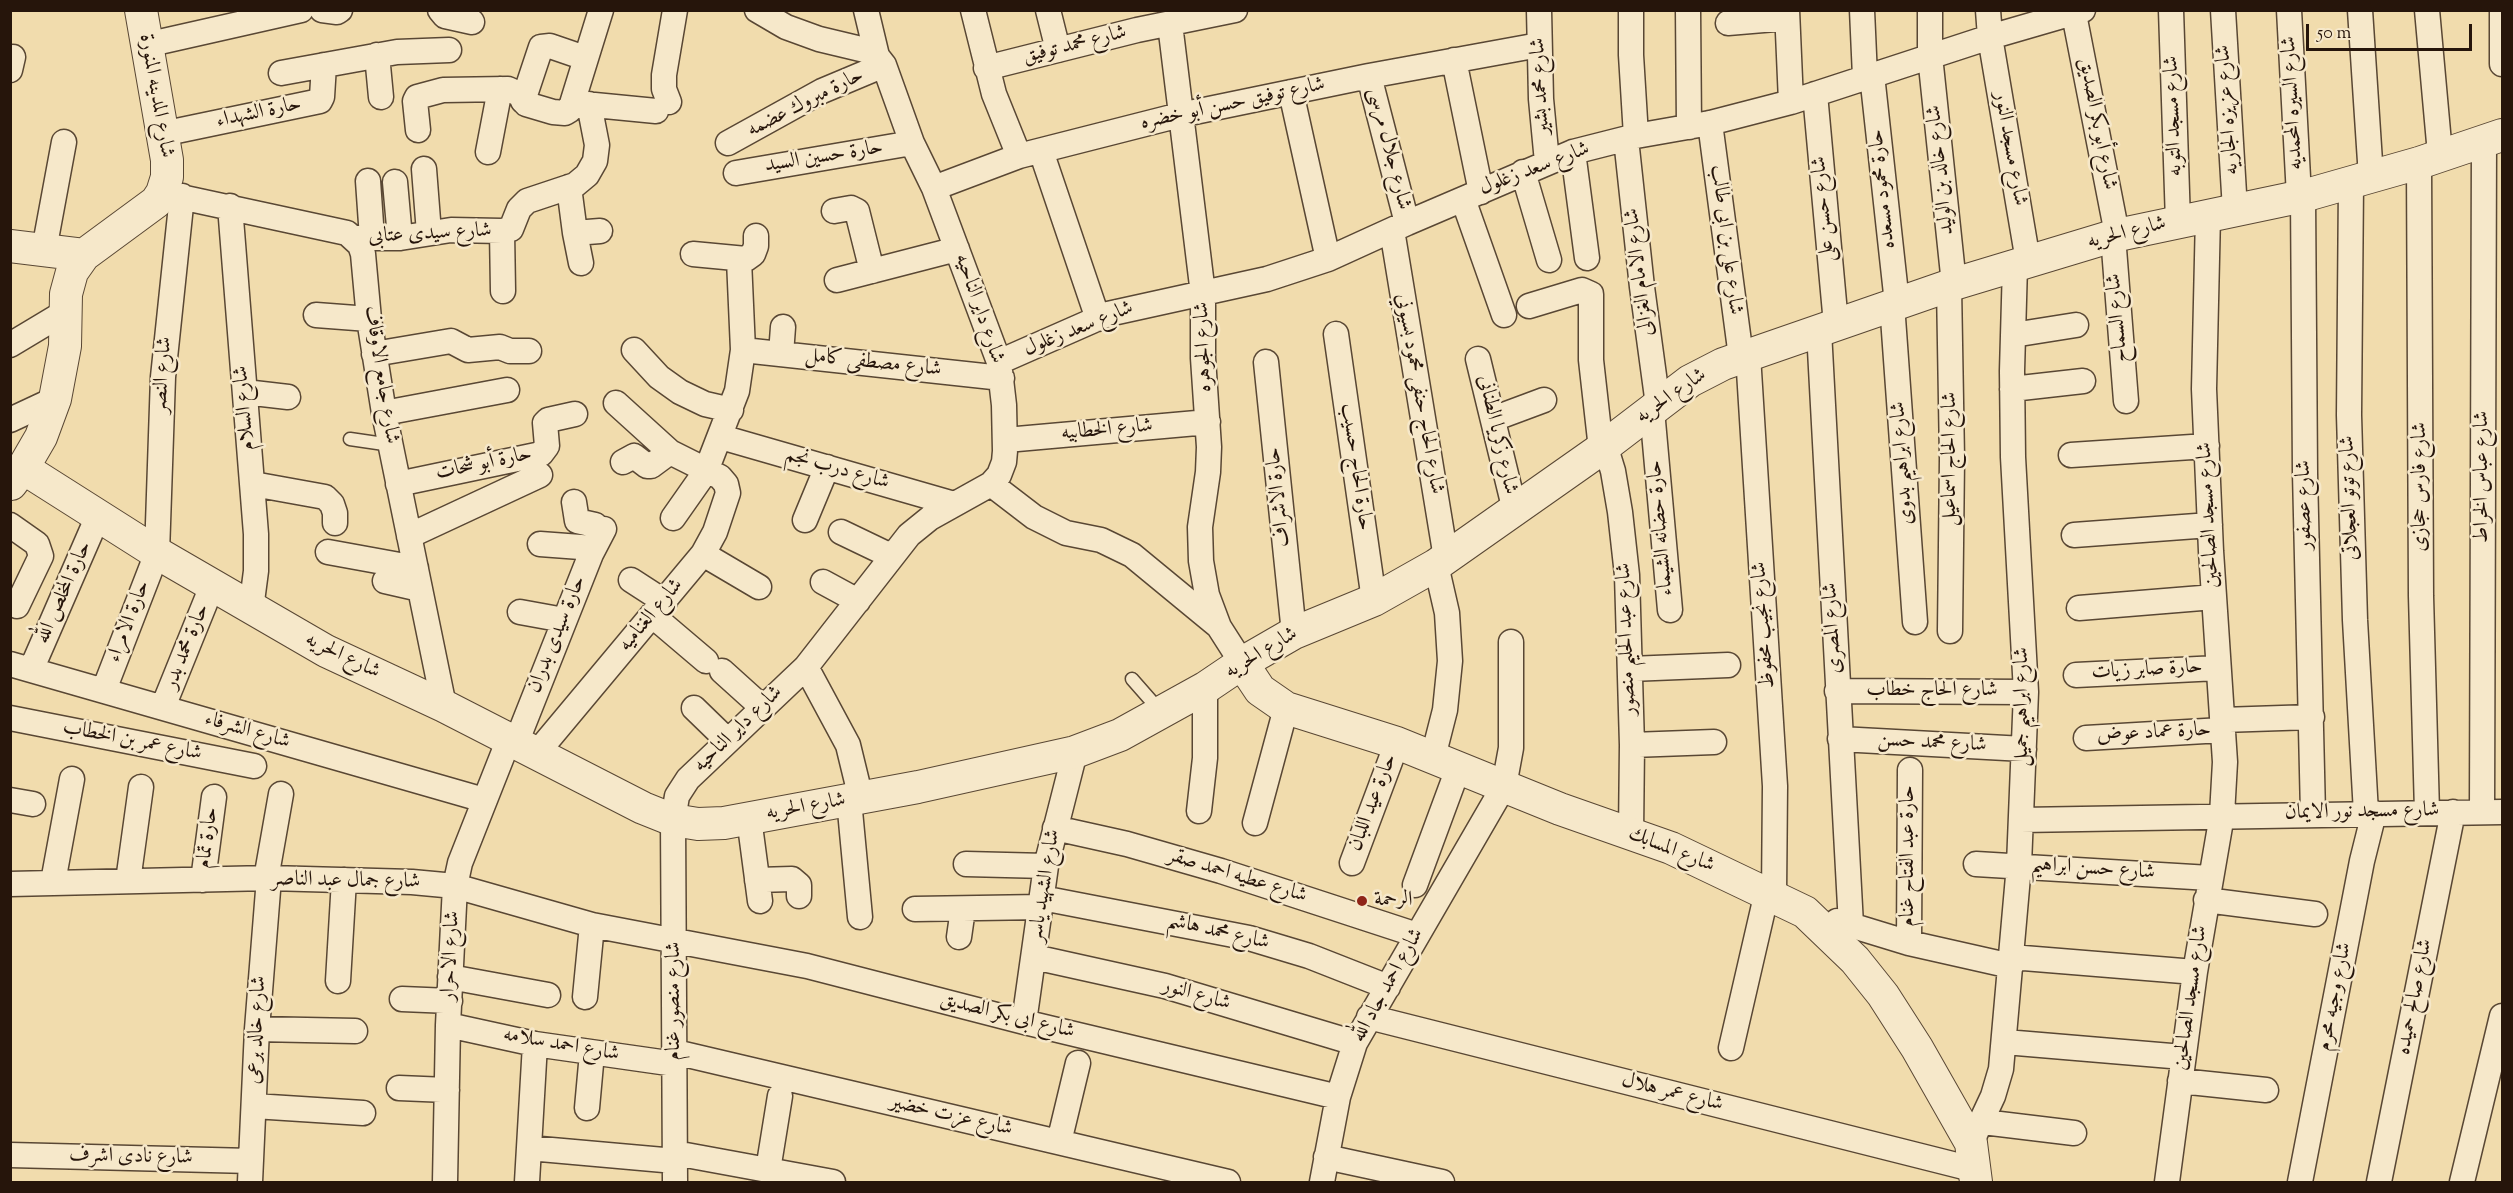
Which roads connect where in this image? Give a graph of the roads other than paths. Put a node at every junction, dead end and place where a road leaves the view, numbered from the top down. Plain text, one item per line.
1 (141, 10) edge
2 (301, 10) edge
3 (322, 10) edge
4 (340, 10) edge
5 (440, 10) edge
6 (601, 10) edge
7 (675, 10) edge
8 (757, 10) edge
9 (866, 10) edge
10 (973, 10) edge
11 (1048, 10) edge
12 (1539, 10) edge
13 (1631, 10) edge
14 (1688, 10) edge
15 (1862, 10) edge
16 (1930, 10) edge
17 (1988, 10) edge
18 (2171, 10) edge
19 (2223, 10) edge
20 (2289, 10) edge
21 (2360, 10) edge
22 (2427, 10) edge
23 (2502, 10) edge
24 (1224, 11) edge
25 (2070, 13) edge
26 (1787, 14) edge
27 (1135, 20) edge
28 (471, 22) dead end
29 (1728, 23) dead end
30 (1170, 24) junction
31 (1989, 37) junction
32 (146, 45) junction
33 (1539, 45) junction
34 (449, 50) dead end
35 (1058, 50) junction
36 (377, 55) junction
37 (1930, 56) junction
38 (585, 58) junction
39 (1454, 60) junction
40 (880, 61) junction
41 (2502, 64) edge
42 (324, 65) junction
43 (986, 69) junction
44 (281, 73) dead end
45 (1369, 76) junction
46 (1869, 76) junction
47 (500, 89) junction
48 (1291, 92) junction
49 (1815, 94) junction
50 (381, 97) dead end
51 (522, 101) junction
52 (1791, 102) junction
53 (577, 105) junction
54 (1180, 115) junction
55 (1699, 125) junction
56 (418, 130) dead end
57 (162, 134) junction
58 (1631, 137) junction
59 (2493, 138) edge
60 (64, 142) dead end
61 (728, 143) dead end
62 (912, 143) junction
63 (488, 152) dead end
64 (1573, 152) junction
65 (1030, 153) junction
66 (2430, 159) junction
67 (1547, 162) junction
68 (424, 169) dead end
69 (1523, 172) junction
70 (736, 173) dead end
71 (2361, 180) junction
72 (368, 181) dead end
73 (395, 182) dead end
74 (569, 187) junction
75 (934, 188) junction
76 (172, 194) junction
77 (1472, 195) junction
78 (2301, 196) junction
79 (230, 206) junction
80 (834, 211) dead end
81 (2207, 216) junction
82 (1399, 226) junction
83 (502, 231) junction
84 (600, 231) dead end
85 (429, 233) junction
86 (575, 233) junction
87 (2115, 235) junction
88 (756, 236) dead end
89 (363, 238) junction
90 (400, 238) junction
91 (10, 246) edge
92 (957, 249) junction
93 (2493, 249) edge
94 (44, 250) junction
95 (693, 254) dead end
96 (84, 255) junction
97 (1587, 258) dead end
98 (1328, 259) junction
99 (739, 260) junction
100 (1549, 260) dead end
101 (581, 263) dead end
102 (2021, 263) junction
103 (872, 271) junction
104 (837, 280) dead end
105 (1951, 285) junction
106 (503, 291) dead end
107 (1203, 294) junction
108 (1894, 304) junction
109 (1529, 306) dead end
110 (65, 312) junction
111 (316, 315) dead end
112 (1504, 315) dead end
113 (369, 319) junction
114 (1098, 319) junction
115 (2493, 320) edge
116 (2076, 325) dead end
117 (783, 327) dead end
118 (1827, 328) junction
119 (1336, 334) dead end
120 (2013, 335) junction
121 (10, 345) edge
122 (634, 350) dead end
123 (743, 350) junction
124 (529, 351) dead end
125 (374, 354) junction
126 (781, 354) junction
127 (1744, 356) junction
128 (1478, 359) dead end
129 (1266, 362) dead end
130 (1000, 370) junction
131 (2083, 381) dead end
132 (2012, 389) junction
133 (507, 390) dead end
134 (245, 392) junction
135 (288, 397) dead end
136 (55, 399) junction
137 (1544, 400) dead end
138 (2126, 401) dead end
139 (616, 403) dead end
140 (1655, 408) junction
141 (731, 410) junction
142 (384, 413) junction
143 (575, 414) dead end
144 (1493, 419) junction
145 (2493, 419) edge
146 (10, 420) edge
147 (1208, 422) junction
148 (721, 437) junction
149 (350, 439) dead end
150 (1006, 440) junction
151 (391, 446) junction
152 (2206, 446) junction
153 (1603, 447) junction
154 (670, 452) junction
155 (2071, 456) dead end
156 (623, 462) dead end
157 (827, 467) junction
158 (706, 471) junction
159 (540, 475) dead end
160 (17, 476) edge
161 (253, 484) junction
162 (398, 484) junction
163 (991, 484) junction
164 (2493, 497) edge
165 (574, 502) dead end
166 (954, 504) junction
167 (1515, 511) junction
168 (98, 516) junction
169 (673, 518) dead end
170 (805, 520) dead end
171 (335, 523) dead end
172 (10, 525) edge
173 (2210, 525) junction
174 (841, 532) dead end
175 (2074, 535) dead end
176 (409, 536) junction
177 (599, 538) junction
178 (540, 544) dead end
179 (328, 552) dead end
180 (157, 553) junction
181 (703, 554) junction
182 (891, 556) junction
183 (1441, 562) junction
184 (2493, 573) edge
185 (418, 579) junction
186 (631, 580) dead end
187 (385, 581) dead end
188 (824, 582) dead end
189 (212, 586) junction
190 (759, 587) dead end
191 (2214, 597) junction
192 (1374, 600) junction
193 (858, 601) junction
194 (17, 606) dead end
195 (2079, 608) dead end
196 (251, 609) junction
197 (658, 609) junction
198 (1670, 610) dead end
199 (520, 612) dead end
200 (564, 620) junction
201 (1916, 622) dead end
202 (1219, 627) junction
203 (1950, 631) dead end
204 (1294, 633) junction
205 (2492, 641) edge
206 (1511, 642) dead end
207 (1242, 663) junction
208 (1728, 665) dead end
209 (21, 667) edge
210 (806, 667) junction
211 (2218, 668) junction
212 (1630, 669) junction
213 (2076, 675) dead end
214 (1132, 679) dead end
215 (1205, 688) junction
216 (104, 690) junction
217 (1837, 691) junction
218 (2026, 692) junction
219 (444, 706) junction
220 (163, 708) junction
221 (694, 708) dead end
222 (763, 708) junction
223 (1286, 708) junction
224 (1162, 713) junction
225 (2312, 717) junction
226 (10, 718) edge
227 (2222, 725) junction
228 (2492, 731) edge
229 (2086, 738) dead end
230 (1840, 739) junction
231 (728, 741) junction
232 (1714, 742) dead end
233 (1397, 743) junction
234 (1632, 745) junction
235 (520, 746) junction
236 (2024, 749) junction
237 (1076, 752) junction
238 (1446, 762) junction
239 (254, 766) dead end
240 (1910, 770) dead end
241 (72, 779) dead end
242 (1504, 786) junction
243 (141, 787) dead end
244 (281, 794) dead end
245 (214, 797) dead end
246 (854, 799) junction
247 (484, 800) junction
248 (1199, 811) dead end
249 (2427, 812) junction
250 (2453, 812) junction
251 (2492, 812) edge
252 (2370, 813) junction
253 (2313, 814) junction
254 (2222, 815) junction
255 (749, 818) junction
256 (673, 820) junction
257 (2021, 820) junction
258 (1255, 823) dead end
259 (1055, 828) junction
260 (1631, 834) junction
261 (1352, 863) dead end
262 (966, 864) dead end
263 (1976, 864) dead end
264 (2019, 865) junction
265 (1046, 866) junction
266 (267, 879) junction
267 (203, 880) junction
268 (344, 880) junction
269 (128, 881) junction
270 (53, 882) junction
271 (10, 884) edge
272 (1415, 885) dead end
273 (455, 886) junction
274 (2208, 889) junction
275 (1770, 894) junction
276 (799, 896) dead end
277 (1042, 903) junction
278 (915, 909) dead end
279 (963, 909) junction
280 (1805, 912) junction
281 (2315, 914) dead end
282 (860, 917) dead end
283 (592, 925) junction
284 (1851, 925) junction
285 (1418, 935) junction
286 (959, 937) dead end
287 (675, 941) junction
288 (1909, 943) junction
289 (1034, 957) junction
290 (2011, 961) junction
291 (2195, 972) junction
292 (450, 976) junction
293 (338, 981) dead end
294 (1388, 987) junction
295 (548, 994) dead end
296 (585, 997) dead end
297 (402, 999) dead end
298 (450, 1001) junction
299 (2502, 1016) edge
300 (1369, 1017) junction
301 (1024, 1022) junction
302 (448, 1025) junction
303 (258, 1029) junction
304 (355, 1031) dead end
305 (2005, 1042) junction
306 (1355, 1043) junction
307 (536, 1044) junction
308 (1731, 1048) dead end
309 (592, 1053) junction
310 (675, 1058) junction
311 (1078, 1063) dead end
312 (2182, 1069) junction
313 (399, 1088) dead end
314 (447, 1090) junction
315 (2266, 1090) dead end
316 (780, 1096) dead end
317 (1338, 1097) junction
318 (254, 1106) junction
319 (587, 1108) dead end
320 (363, 1113) dead end
321 (2074, 1133) dead end
322 (1059, 1142) junction
323 (529, 1148) junction
324 (1977, 1154) edge
325 (10, 1155) edge
326 (1326, 1157) junction
327 (675, 1166) edge
328 (768, 1170) junction
329 (250, 1172) edge
330 (445, 1182) edge
331 (527, 1182) edge
332 (832, 1182) edge
333 (1228, 1182) edge
334 (1322, 1182) edge
335 (1442, 1182) edge
336 (2167, 1182) edge
337 (2301, 1182) edge
338 (2379, 1182) edge
339 (2462, 1182) edge

1 - 32 street, شارع المدينه المنورة
2 - 32 street
3 - 4 street
5 - 28 street
6 - 38 street, شارع سيدى عتابى
7 - 53 street
8 - 40 street
9 - 40 street, شارع داير الناحيه
10 - 43 street
11 - 35 street
12 - 33 street, شارع محمد بشير
13 - 58 street, شارع الامام الغزالى
14 - 55 street, شارع على بن ابى طالب
15 - 46 street, حارة محمود مسعده
16 - 37 street, شارع خالد بن الوليد
17 - 31 street, شارع مسجد النور
18 - 81 street, شارع مسجد التوبه
19 - 81 street, شارع عزيزه الجاريه
20 - 78 street, شارع السيره المحمديه
21 - 71 street, شارع توتو العجلاتى
22 - 66 street, شارع فارس حجازى
23 - 41 street
24 - 30 street, شارع محمد توفيق
25 - 31 street, شارع سعد زغلول
25 - 87 street, شارع أبو بكر الصديق
26 - 29 street
26 - 52 street
27 - 30 street, شارع محمد توفيق
27 - 35 street, شارع محمد توفيق
30 - 54 street, شارع الجوهره
31 - 37 street, شارع سعد زغلول
31 - 102 street, شارع مسجد النور
32 - 57 street, شارع المدينه المنورة
33 - 39 street, شارع توفيق حسن أبو خضره
33 - 67 street, شارع محمد بشير
34 - 36 street, حارة الشهداء
35 - 43 street, شارع محمد توفيق
36 - 42 street, حارة الشهداء
36 - 50 street
37 - 46 street, شارع سعد زغلول
37 - 105 street, شارع خالد بن الوليد
38 - 51 street
38 - 53 street, شارع سيدى عتابى
39 - 45 street, شارع توفيق حسن أبو خضره
39 - 77 street
40 - 61 street, حارة مبروك عضمه
40 - 62 street, شارع داير الناحيه
42 - 44 street, حارة الشهداء
42 - 57 street, حارة الشهداء
43 - 65 street
45 - 48 street, شارع توفيق حسن أبو خضره
45 - 82 street, شارع جلال مرسى
46 - 49 street, شارع سعد زغلول
46 - 108 street, حارة محمود مسعده
47 - 51 street
47 - 56 street
47 - 63 street
48 - 54 street, شارع توفيق حسن أبو خضره
48 - 98 street
49 - 52 street, شارع سعد زغلول
49 - 118 street, شارع حسن على
51 - 53 street
52 - 55 street, شارع سعد زغلول
53 - 74 street, شارع سيدى عتابى
54 - 65 street, شارع توفيق حسن أبو خضره
54 - 107 street, شارع الجوهره
55 - 58 street, شارع سعد زغلول
55 - 127 street, شارع على بن ابى طالب
57 - 76 street, شارع المدينه المنورة
58 - 64 street, شارع سعد زغلول
58 - 140 street, شارع الامام الغزالى
59 - 66 street, شارع الحريه
59 - 93 street, شارع عباس الخراط
60 - 94 street
62 - 70 street, حارة حسين السيد
62 - 75 street, شارع داير الناحيه
64 - 67 street, شارع سعد زغلول
64 - 97 street
65 - 75 street, شارع توفيق حسن أبو خضره
65 - 114 street
66 - 71 street, شارع الحريه
66 - 249 street, شارع فارس حجازى
67 - 69 street, شارع سعد زغلول
68 - 85 street
69 - 77 street, شارع سعد زغلول
69 - 100 street
71 - 78 street, شارع الحريه
71 - 252 street, شارع توتو العجلاتى
72 - 89 street, شارع جامع الاوقاف
73 - 90 street
74 - 83 street, شارع سيدى عتابى
74 - 86 street
75 - 92 street, شارع داير الناحيه
76 - 79 street
76 - 96 street
76 - 180 street, شارع النصر
77 - 82 street, شارع سعد زغلول
77 - 112 street
78 - 81 street, شارع الحريه
78 - 225 street, شارع عصفور
79 - 89 street
79 - 134 street, شارع السلام
80 - 103 street
81 - 87 street, شارع الحريه
81 - 152 street, شارع مسجد الصالحين
82 - 98 street, شارع سعد زغلول
82 - 183 street, شارع الحاج حنفى محمود بسيوني
83 - 85 street, شارع سيدى عتابى
83 - 106 street
84 - 86 street
85 - 90 street, شارع سيدى عتابى
86 - 101 street
87 - 102 street, شارع الحريه
87 - 138 street, شارع السماح
88 - 99 street
89 - 90 street, شارع سيدى عتابى
89 - 113 street, شارع جامع الاوقاف
91 - 94 street
92 - 103 street
92 - 130 street, شارع داير الناحيه
93 - 115 street, شارع عباس الخراط
94 - 96 street
95 - 99 street
96 - 110 street
98 - 107 street, شارع سعد زغلول
99 - 123 street
102 - 105 street, شارع الحريه
102 - 120 street, شارع ابراهيم جميل
103 - 104 street
105 - 108 street, شارع الحريه
105 - 203 street, شارع الحاج اسماعيل
107 - 114 street, شارع سعد زغلول
107 - 147 street, شارع الجوهره
108 - 118 street, شارع الحريه
108 - 201 street, شارع ابراهيم بدوى
109 - 153 street, شارع عبد الحليم منصور
110 - 121 street
110 - 136 street
111 - 113 street
113 - 125 street, شارع جامع الاوقاف
114 - 130 street, شارع سعد زغلول
115 - 145 street, شارع عباس الخراط
116 - 120 street
117 - 126 street
118 - 127 street, شارع الحريه
118 - 217 street, شارع المصرى
119 - 192 street, حارة الحاج حسيب
120 - 132 street, شارع ابراهيم جميل
122 - 141 street
123 - 126 street, شارع مصطفى كامل
123 - 141 street
124 - 125 street
125 - 142 street, شارع جامع الاوقاف
126 - 130 street, شارع مصطفى كامل
127 - 140 street, شارع الحريه
127 - 275 street, شارع نجيب محفوظ
128 - 144 street, شارع زكريا الطنانى
129 - 204 street, حارة الاشراف
130 - 150 street, شارع داير الناحيه
131 - 132 street
132 - 218 street, شارع ابراهيم جميل
133 - 142 street
134 - 135 street
134 - 161 street, شارع السلام
136 - 146 street
136 - 160 street
137 - 144 street
139 - 154 street, شارع الغناميه
140 - 153 street, شارع الحريه
140 - 198 street, حارة حضانه الشيماء
141 - 148 street
142 - 151 street, شارع جامع الاوقاف
143 - 162 street, حارة أبو شحات
144 - 167 street, شارع زكريا الطنانى
145 - 164 street, شارع عباس الخراط
147 - 150 street, شارع الخطابيه
147 - 202 street, شارع الجوهره
148 - 157 street, شارع درب نجم
148 - 158 street
149 - 151 lane
150 - 163 street, شارع داير الناحيه
151 - 162 street, شارع جامع الاوقاف
152 - 155 street
152 - 173 street, شارع مسجد الصالحين
153 - 167 street, شارع الحريه
153 - 212 street, شارع عبد الحليم منصور
154 - 156 street
154 - 158 street, شارع الغناميه
157 - 166 street, شارع درب نجم
157 - 170 street
158 - 169 street
158 - 181 street, شارع الغناميه
159 - 176 street
160 - 168 street, شارع الحريه
161 - 171 street
161 - 196 street, شارع السلام
162 - 176 street, شارع جامع الاوقاف
163 - 166 street, شارع داير الناحيه
163 - 202 street
164 - 184 street, شارع عباس الخراط
165 - 177 street
166 - 182 street, شارع داير الناحيه
167 - 183 street, شارع الحريه
168 - 180 street, شارع الحريه
168 - 209 street, حارة المخلص الله
172 - 194 street
173 - 175 street
173 - 191 street, شارع مسجد الصالحين
174 - 182 street
176 - 185 street, شارع جامع الاوقاف
177 - 178 street
177 - 200 street, حارة سيدى بدران
179 - 185 street
180 - 189 street, شارع الحريه
180 - 216 street, حارة الامراء
181 - 190 street
181 - 197 street, شارع الغناميه
182 - 193 street, شارع داير الناحيه
183 - 192 street, شارع الحريه
183 - 238 street, شارع الحاج حنفى محمود بسيوني
184 - 205 street, شارع عباس الخراط
185 - 187 street
185 - 219 street, شارع جامع الاوقاف
186 - 197 street
188 - 193 street
189 - 196 street, شارع الحريه
189 - 220 street, حارة محمد بدر
191 - 195 street
191 - 211 street, شارع مسجد الصالحين
192 - 204 street, شارع الحريه
193 - 210 street, شارع داير الناحيه
196 - 219 street, شارع الحريه
197 - 222 street
197 - 235 street, شارع الغناميه
199 - 200 street
200 - 235 street, حارة سيدى بدران
202 - 207 street, شارع الجوهره
204 - 207 street, شارع الحريه
205 - 228 street, شارع عباس الخراط
206 - 242 street, شارع احمد جاد الله
207 - 215 street, شارع الحريه
207 - 223 street, شارع المسابك
208 - 212 street
209 - 216 street, شارع الشرفاء
210 - 222 street, شارع داير الناحيه
210 - 246 street
211 - 213 street, حارة صابر زيات
211 - 227 street, شارع مسجد الصالحين
212 - 234 street, شارع عبد الحليم منصور
214 - 224 lane
215 - 224 street, شارع الحريه
215 - 248 street
216 - 220 street, شارع الشرفاء
217 - 218 street, شارع الحاج خطاب
217 - 230 street, شارع المصرى
218 - 236 street, شارع ابراهيم جميل
219 - 235 street, شارع الحريه
220 - 247 street, شارع الشرفاء
221 - 231 street
222 - 231 street, شارع داير الناحيه
223 - 233 street, شارع المسابك
223 - 258 street
224 - 237 street, شارع الحريه
225 - 227 street, حارة عماد عوض
225 - 253 street, شارع عصفور
226 - 239 street, شارع عمر بن الخطاب
227 - 229 street, حارة عماد عوض
227 - 254 street, شارع مسجد الصالحين
228 - 251 street, شارع عباس الخراط
230 - 236 street, شارع محمد حسن
230 - 284 street, شارع المصرى
231 - 256 street, شارع داير الناحيه
232 - 234 street
233 - 238 street, شارع المسابك
233 - 261 street, حارة عيد اللبان
234 - 260 street, شارع عبد الحليم منصور
235 - 247 street, شارع الاحرار
235 - 256 street, شارع الحريه
236 - 257 street, شارع ابراهيم جميل
237 - 246 street, شارع الحريه
237 - 259 street, شارع الشهيد ياسر
238 - 242 street, شارع المسابك
238 - 272 street, شارع الحاج حنفى محمود بسيوني
240 - 288 street, حارة عبد الفتاح غنام
241 - 270 street
242 - 260 street, شارع المسابك
242 - 285 street, شارع احمد جاد الله
243 - 269 street
244 - 266 street, شارع خالد برعى
245 - 267 street, حارة تمام
246 - 255 street, شارع الحريه
246 - 282 street
247 - 273 street, شارع الاحرار
249 - 250 street, شارع مسجد نور الايمان
249 - 252 street, شارع مسجد نور الايمان
250 - 251 street, شارع مسجد نور الايمان
250 - 338 street, شارع صالح حميده
252 - 253 street, شارع مسجد نور الايمان
252 - 337 street, شارع وجيه محرم
253 - 254 street, شارع مسجد نور الايمان
254 - 257 street
254 - 274 street, شارع مسجد الصالحين
255 - 256 street, شارع الحريه
255 - 276 street
256 - 287 street, شارع منصور غنام
257 - 264 street, شارع ابراهيم جميل
259 - 265 street, شارع الشهيد ياسر
259 - 285 street, شارع عطيه احمد صقر
260 - 275 street, شارع المسابك
262 - 265 street
263 - 264 street, شارع حسن ابراهيم
264 - 274 street, شارع حسن ابراهيم
264 - 290 street, شارع ابراهيم جميل
265 - 277 street, شارع الشهيد ياسر
266 - 267 street, شارع جمال عبد الناصر
266 - 268 street, شارع جمال عبد الناصر
266 - 303 street, شارع خالد برعى
267 - 269 street, شارع جمال عبد الناصر
268 - 273 street, شارع جمال عبد الناصر
268 - 293 street
269 - 270 street, شارع جمال عبد الناصر
270 - 271 street, شارع جمال عبد الناصر
273 - 283 street, شارع جمال عبد الناصر
273 - 292 street, شارع الاحرار
274 - 281 street, شارع حسن ابراهيم
274 - 291 street, شارع مسجد الصالحين
275 - 280 street, شارع المسابك
275 - 308 street
277 - 279 street, شارع محمد هاشم
277 - 289 street, شارع الشهيد ياسر
277 - 294 street, شارع محمد هاشم
278 - 279 street, شارع محمد هاشم
279 - 286 street
280 - 284 street, حارة عبد الفتاح غنام
280 - 324 street, شارع المسابك
283 - 287 street, شارع جمال عبد الناصر
283 - 296 street
284 - 288 street, حارة عبد الفتاح غنام
285 - 294 street, شارع احمد جاد الله
287 - 301 street, شارع ابى بكر الصديق
287 - 310 street, شارع منصور غنام
288 - 290 street, حارة عبد الفتاح غنام
289 - 301 street, شارع الشهيد ياسر
289 - 306 street, شارع النور
290 - 291 street, حارة عبد الفتاح غنام
290 - 305 street, شارع ابراهيم جميل
291 - 312 street, شارع مسجد الصالحين
292 - 295 street
292 - 298 street, شارع الاحرار
294 - 300 street, شارع احمد جاد الله
297 - 298 street
298 - 302 street, شارع الاحرار
299 - 339 street
300 - 306 street, شارع احمد جاد الله
300 - 324 street, شارع عمر هلال
301 - 317 street, شارع ابى بكر الصديق
302 - 307 street, شارع احمد سلامه
302 - 314 street, شارع الاحرار
303 - 304 street
303 - 318 street, شارع خالد برعى
305 - 312 street
305 - 324 street, شارع ابراهيم جميل
306 - 317 street, شارع احمد جاد الله
307 - 309 street, شارع احمد سلامه
307 - 323 street
309 - 310 street, شارع احمد سلامه
309 - 319 street
310 - 322 street, شارع عزت خضير
310 - 327 street, شارع منصور غنام
311 - 322 street
312 - 315 street
312 - 336 street, شارع مسجد الصالحين
313 - 314 street
314 - 330 street, شارع الاحرار
316 - 328 street
317 - 326 street, شارع احمد جاد الله
318 - 320 street
318 - 329 street, شارع خالد برعى
321 - 324 street, شارع عمر هلال
322 - 333 street, شارع عزت خضير
323 - 327 street
323 - 331 street
325 - 329 street, شارع نادى اشرف
326 - 334 street, شارع احمد جاد الله
326 - 335 street
327 - 328 street
328 - 332 street

